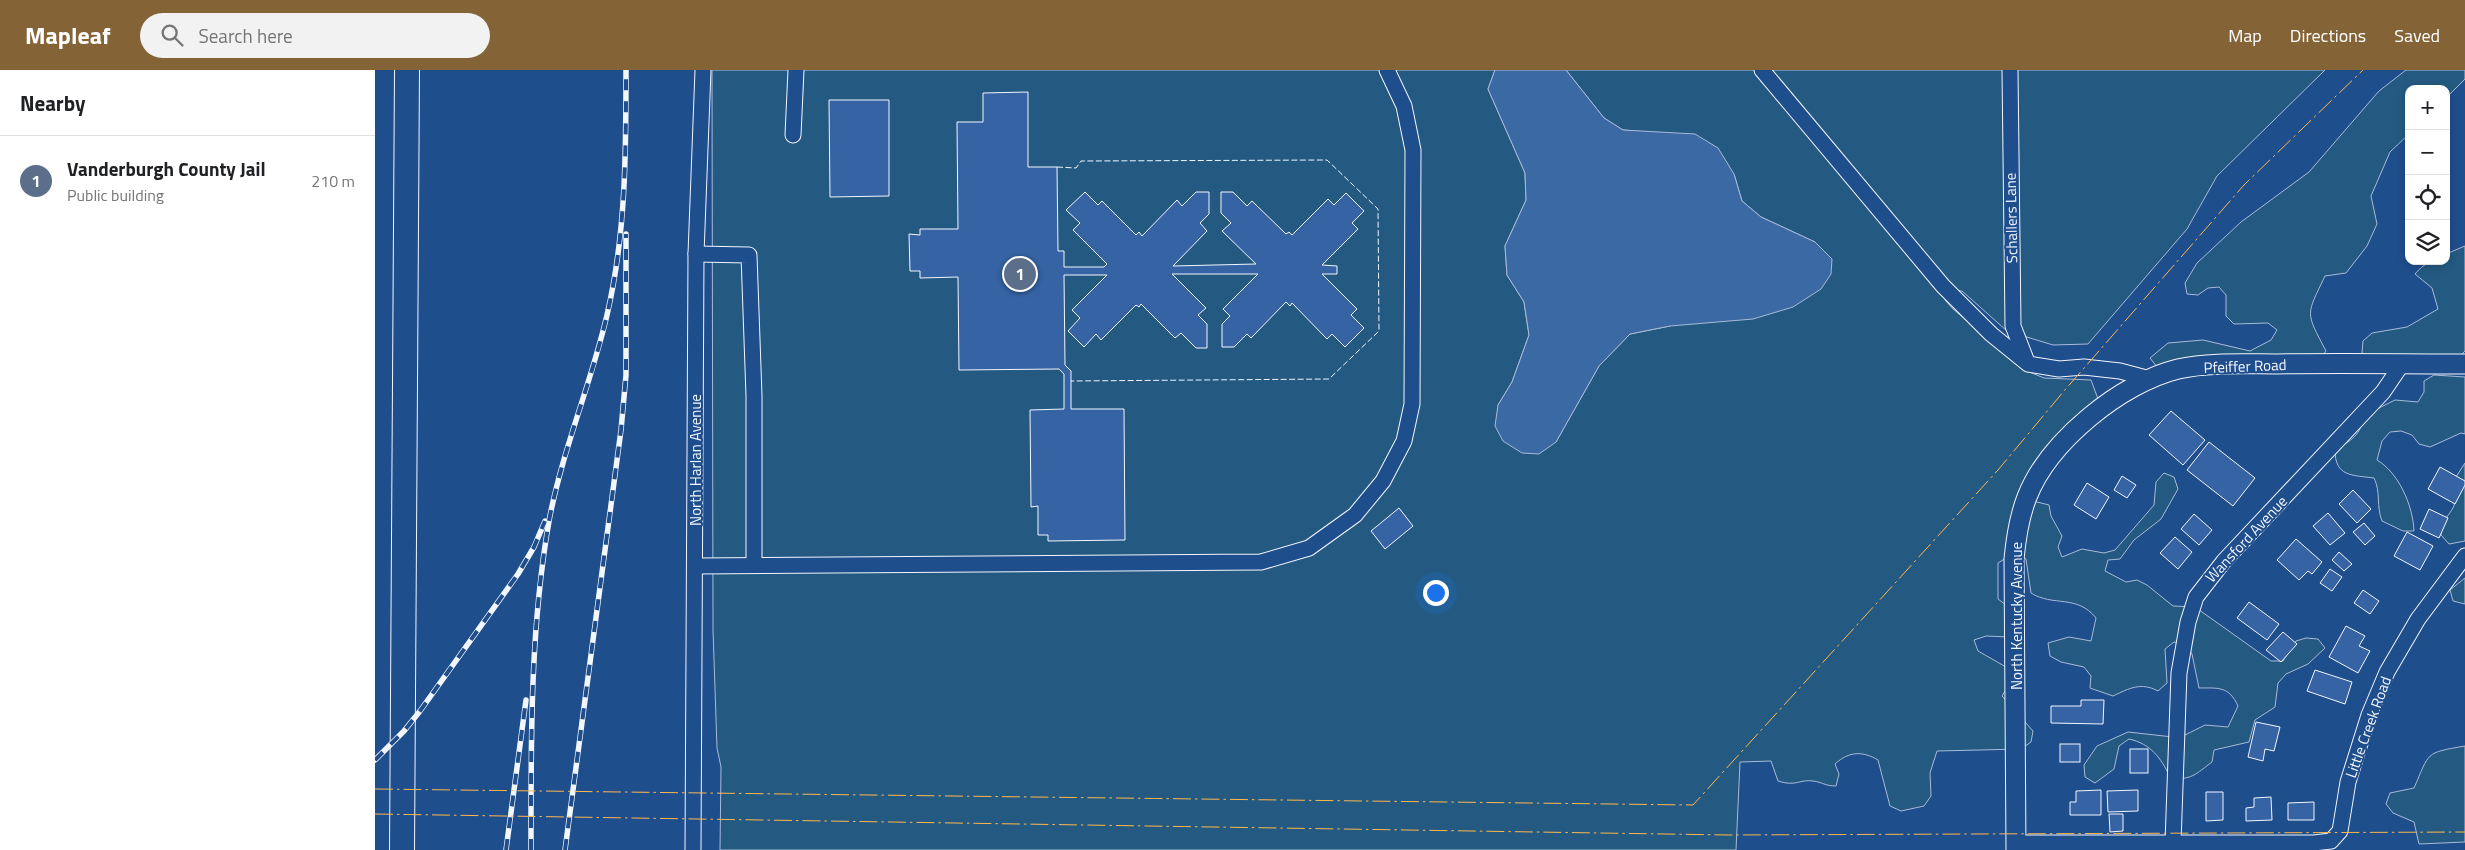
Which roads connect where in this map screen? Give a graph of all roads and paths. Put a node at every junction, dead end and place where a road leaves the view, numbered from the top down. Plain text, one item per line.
1 (407, 70) edge
2 (703, 70) edge
3 (796, 70) edge
4 (1387, 70) edge
5 (1762, 70) edge
6 (2010, 70) edge
7 (793, 135) dead end
8 (696, 254) junction
9 (2028, 364) junction
10 (2402, 364) junction
11 (2465, 364) edge
12 (2150, 379) junction
13 (2465, 556) edge
14 (754, 565) junction
15 (695, 566) junction
16 (2173, 843) junction
17 (2016, 846) edge
18 (402, 850) edge
19 (693, 850) edge

1 - 18 highway
2 - 8 street, North Harlan Avenue
3 - 7 street
4 - 14 street
5 - 9 street
6 - 9 street, Schallers Lane
8 - 14 street
8 - 15 street, North Harlan Avenue
9 - 12 street
10 - 11 street, Pfeiffer Road
10 - 12 street, Pfeiffer Road
10 - 16 street, Wansford Avenue
12 - 17 street, North Kentucky Avenue
13 - 16 street, Little Creek Road
14 - 15 street
15 - 19 street, North Harlan Avenue
16 - 17 street

